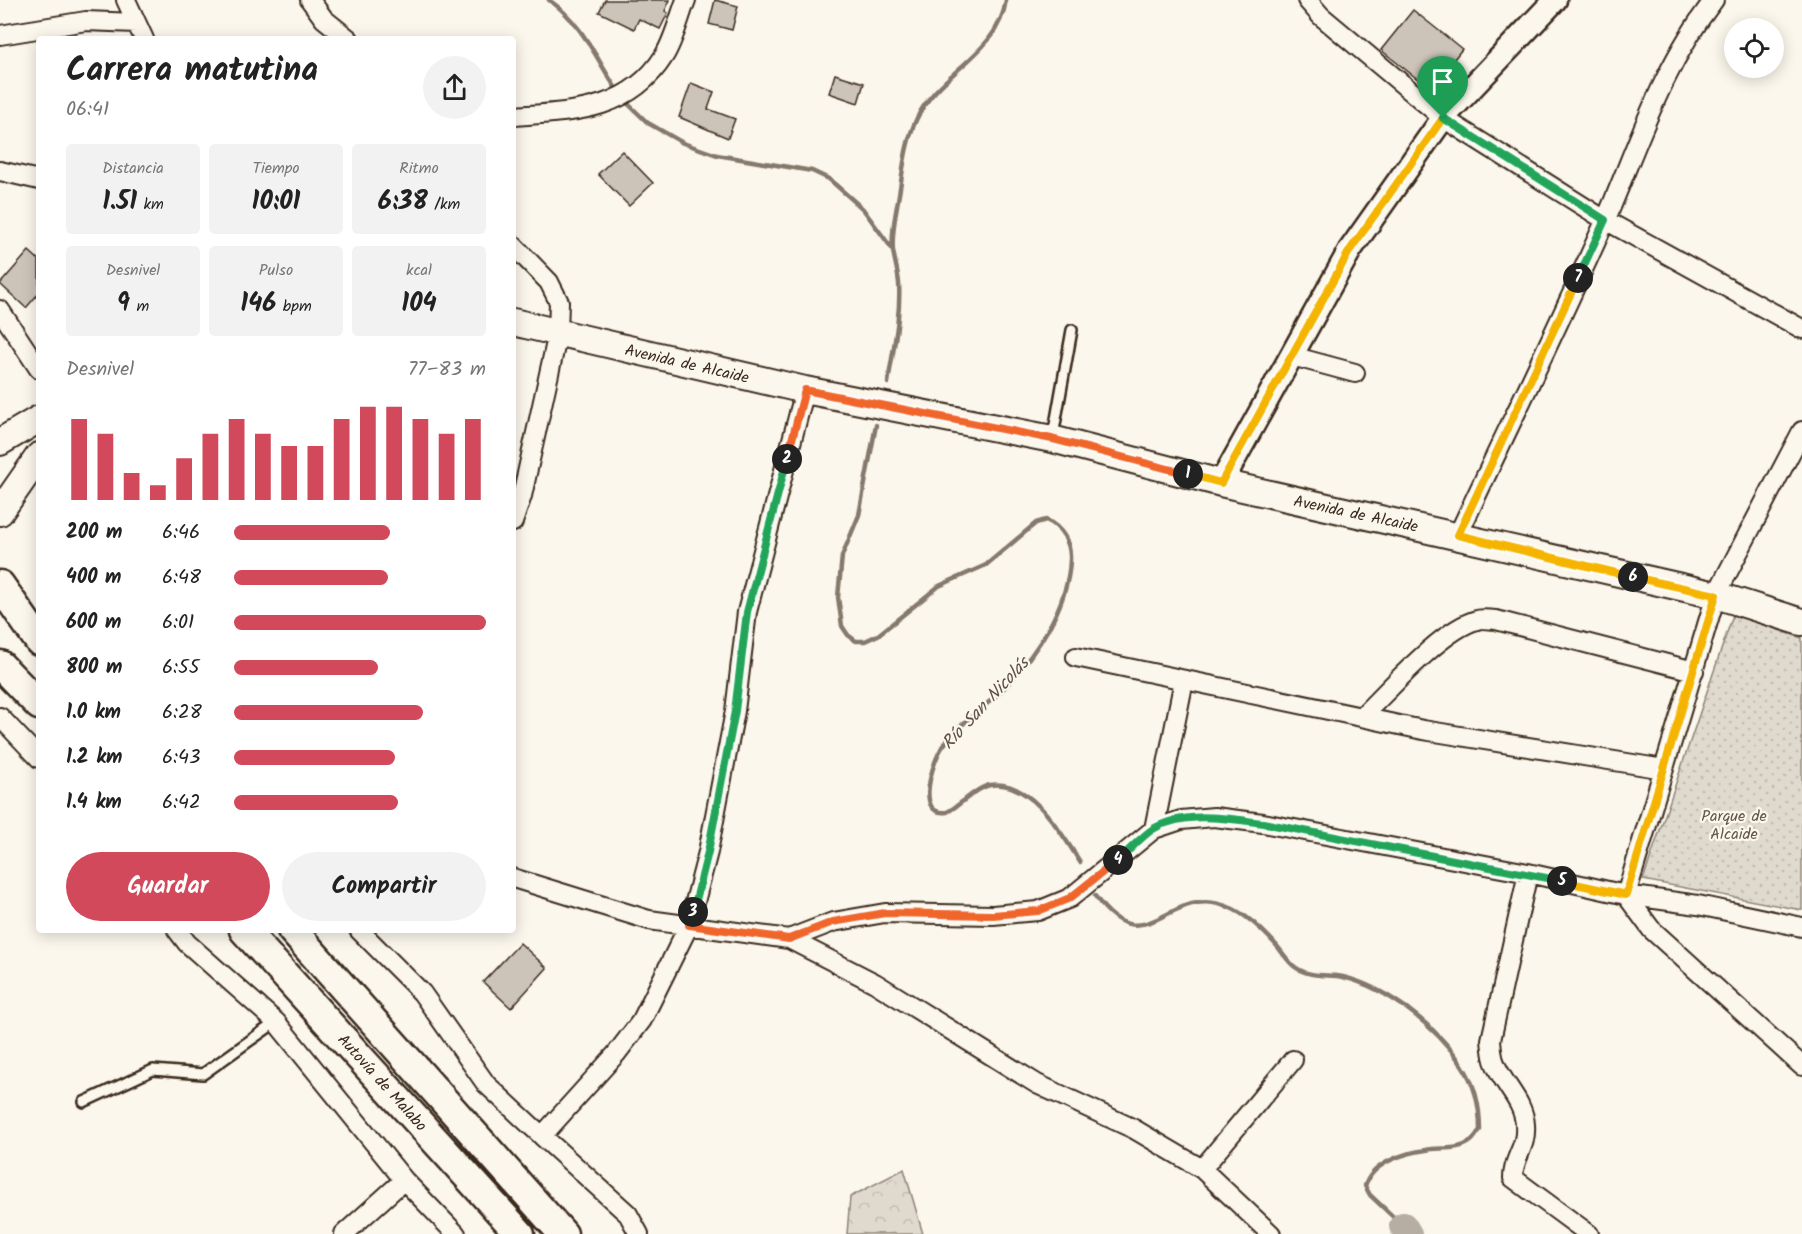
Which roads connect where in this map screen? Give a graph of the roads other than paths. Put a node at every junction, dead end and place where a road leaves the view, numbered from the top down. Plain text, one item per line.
1 (127, 0) edge
2 (310, 0) edge
3 (686, 0) edge
4 (1307, 0) edge
5 (1555, 0) edge
6 (1714, 0) edge
7 (140, 31) edge
8 (0, 34) edge
9 (345, 36) edge
10 (516, 116) edge
11 (1443, 118) junction
12 (0, 171) edge
13 (36, 179) edge
14 (1605, 220) junction
15 (516, 248) edge
16 (0, 310) edge
17 (516, 322) edge
18 (1802, 329) edge
19 (1072, 330) dead end
20 (558, 333) junction
21 (1292, 356) junction
22 (36, 364) edge
23 (1355, 373) dead end
24 (805, 390) junction
25 (36, 421) edge
26 (1802, 431) edge
27 (1052, 439) junction
28 (0, 442) edge
29 (36, 460) edge
30 (1221, 483) junction
31 (0, 512) edge
32 (516, 513) edge
33 (1458, 535) junction
34 (0, 585) edge
35 (1716, 595) junction
36 (1802, 622) edge
37 (36, 637) edge
38 (1076, 657) dead end
39 (0, 664) edge
40 (1694, 671) junction
41 (1184, 680) junction
42 (36, 702) edge
43 (0, 717) edge
44 (1362, 717) junction
45 (36, 755) edge
46 (1664, 769) junction
47 (1154, 829) junction
48 (1528, 873) junction
49 (516, 879) edge
50 (1626, 895) junction
51 (689, 925) junction
52 (1802, 927) edge
53 (179, 933) edge
54 (247, 933) edge
55 (295, 933) edge
56 (362, 933) edge
57 (789, 939) junction
58 (276, 1022) junction
59 (1293, 1060) dead end
60 (1802, 1066) edge
61 (84, 1102) dead end
62 (542, 1136) junction
63 (1202, 1169) junction
64 (405, 1180) junction
65 (344, 1234) edge
66 (456, 1234) edge
67 (520, 1234) edge
68 (563, 1234) edge
69 (639, 1234) edge
70 (1271, 1234) edge
71 (1589, 1234) edge

1 - 7 street
2 - 9 street
3 - 10 street
4 - 11 street
5 - 11 street
6 - 14 street
7 - 8 street
11 - 14 street
11 - 21 street
12 - 13 street
14 - 18 street
14 - 33 street
15 - 20 street
16 - 22 street
17 - 20 main road, Avenida de Alcaide
19 - 27 lane
20 - 24 main road, Avenida de Alcaide
20 - 32 street
21 - 23 street
21 - 30 street
24 - 27 main road, Avenida de Alcaide
24 - 51 street
25 - 28 main road
26 - 35 street
27 - 30 main road, Avenida de Alcaide
29 - 31 main road
30 - 33 main road, Avenida de Alcaide
33 - 35 main road, Avenida de Alcaide
34 - 37 main road
35 - 36 main road, Avenida de Alcaide
35 - 40 street
38 - 41 street
39 - 42 main road
40 - 44 street
40 - 46 street
41 - 44 street
41 - 47 street
43 - 45 street
44 - 46 street
46 - 50 street
47 - 48 street
47 - 57 street
48 - 50 street
48 - 71 street
49 - 51 street
50 - 52 street
50 - 60 street
51 - 57 street
51 - 62 street
53 - 58 street
54 - 67 main road, Autovía de Malabo
55 - 68 main road, Autovía de Malabo
56 - 62 street
57 - 63 street
58 - 61 lane
58 - 64 street
59 - 63 street
62 - 69 street
63 - 70 street
64 - 65 street
64 - 66 street

